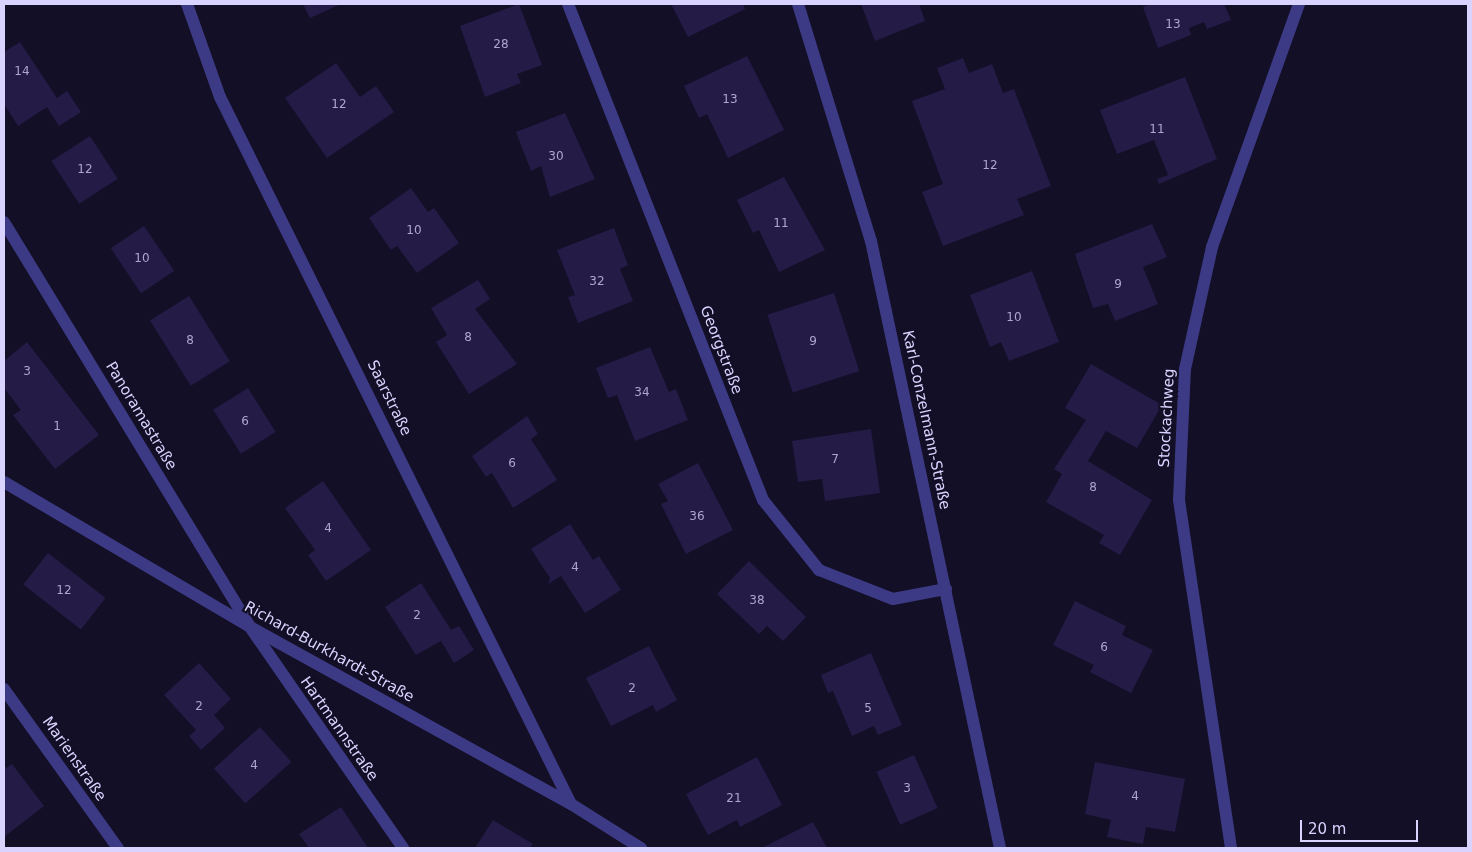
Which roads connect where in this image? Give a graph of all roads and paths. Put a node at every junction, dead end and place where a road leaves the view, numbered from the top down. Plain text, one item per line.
1 (187, 4) edge
2 (568, 4) edge
3 (798, 4) edge
4 (1299, 4) edge
5 (4, 222) edge
6 (4, 482) edge
7 (946, 589) junction
8 (250, 628) junction
9 (4, 689) edge
10 (571, 804) junction
11 (118, 848) edge
12 (402, 848) edge
13 (641, 848) edge
14 (1000, 848) edge
15 (1231, 848) edge

1 - 10 street, Saarstraße
2 - 7 street, Georgstraße
3 - 7 street, Karl-Conzelmann-Straße
4 - 15 street, Stockachweg
5 - 8 street, Panoramastraße
6 - 8 street, Richard-Burkhardt-Straße
7 - 14 street, Karl-Conzelmann-Straße
8 - 10 street, Richard-Burkhardt-Straße
8 - 12 street, Hartmannstraße
9 - 11 street, Marienstraße
10 - 13 street, Richard-Burkhardt-Straße

